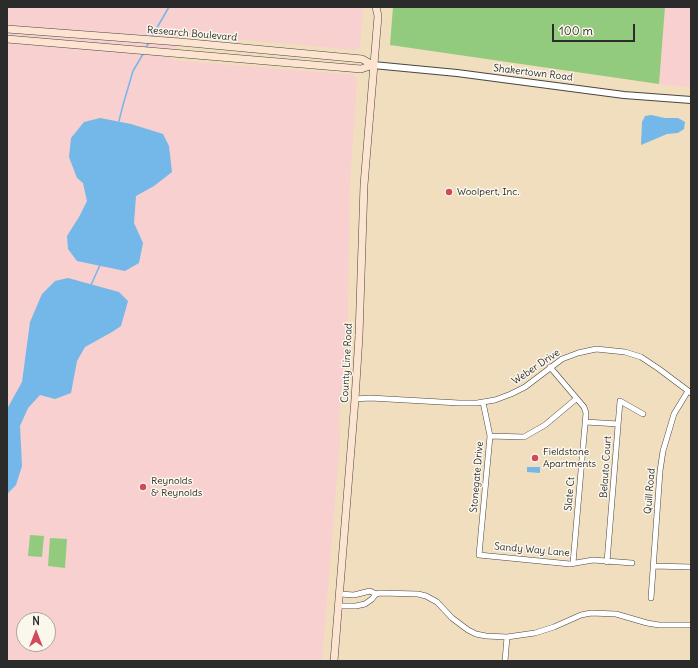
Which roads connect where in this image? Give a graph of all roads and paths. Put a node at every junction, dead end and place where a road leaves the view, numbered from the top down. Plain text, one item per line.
1 (376, 7) edge
2 (381, 7) edge
3 (378, 16) junction
4 (7, 29) edge
5 (7, 39) edge
6 (373, 65) junction
7 (691, 100) edge
8 (550, 367) junction
9 (690, 392) edge
10 (355, 399) junction
11 (576, 399) junction
12 (483, 402) junction
13 (643, 414) dead end
14 (586, 422) junction
15 (618, 424) junction
16 (490, 436) junction
17 (479, 555) joint
18 (607, 562) junction
19 (574, 563) junction
20 (632, 563) dead end
21 (654, 566) junction
22 (691, 567) edge
23 (340, 594) junction
24 (376, 594) junction
25 (651, 598) dead end
26 (339, 606) junction
27 (691, 625) edge
28 (507, 637) junction
29 (334, 661) edge
30 (505, 661) edge

1 - 3 main road
2 - 3 main road
3 - 6 main road
4 - 6 main road, Research Boulevard
5 - 6 main road, Research Boulevard
6 - 7 street, Shakertown Road
6 - 10 main road, County Line Road
8 - 9 street, Weber Drive
8 - 11 street, Slate Ct
8 - 12 street, Weber Drive
9 - 21 street, Quill Road
10 - 12 street, Weber Drive
10 - 23 main road, County Line Road
11 - 14 street, Slate Ct
11 - 16 street
12 - 16 street, Stonegate Drive
13 - 15 street, Belauto Court
14 - 15 street
14 - 19 street, Slate Ct
15 - 18 street, Belauto Court
16 - 17 street, Stonegate Drive
17 - 19 street, Sandy Way Lane
18 - 19 street, Sandy Way Lane
18 - 20 street, Sandy Way Lane
21 - 22 street
21 - 25 street, Quill Road
23 - 24 street
23 - 26 main road, County Line Road
24 - 26 street
24 - 28 street
26 - 29 main road, County Line Road
27 - 28 street
28 - 30 street

